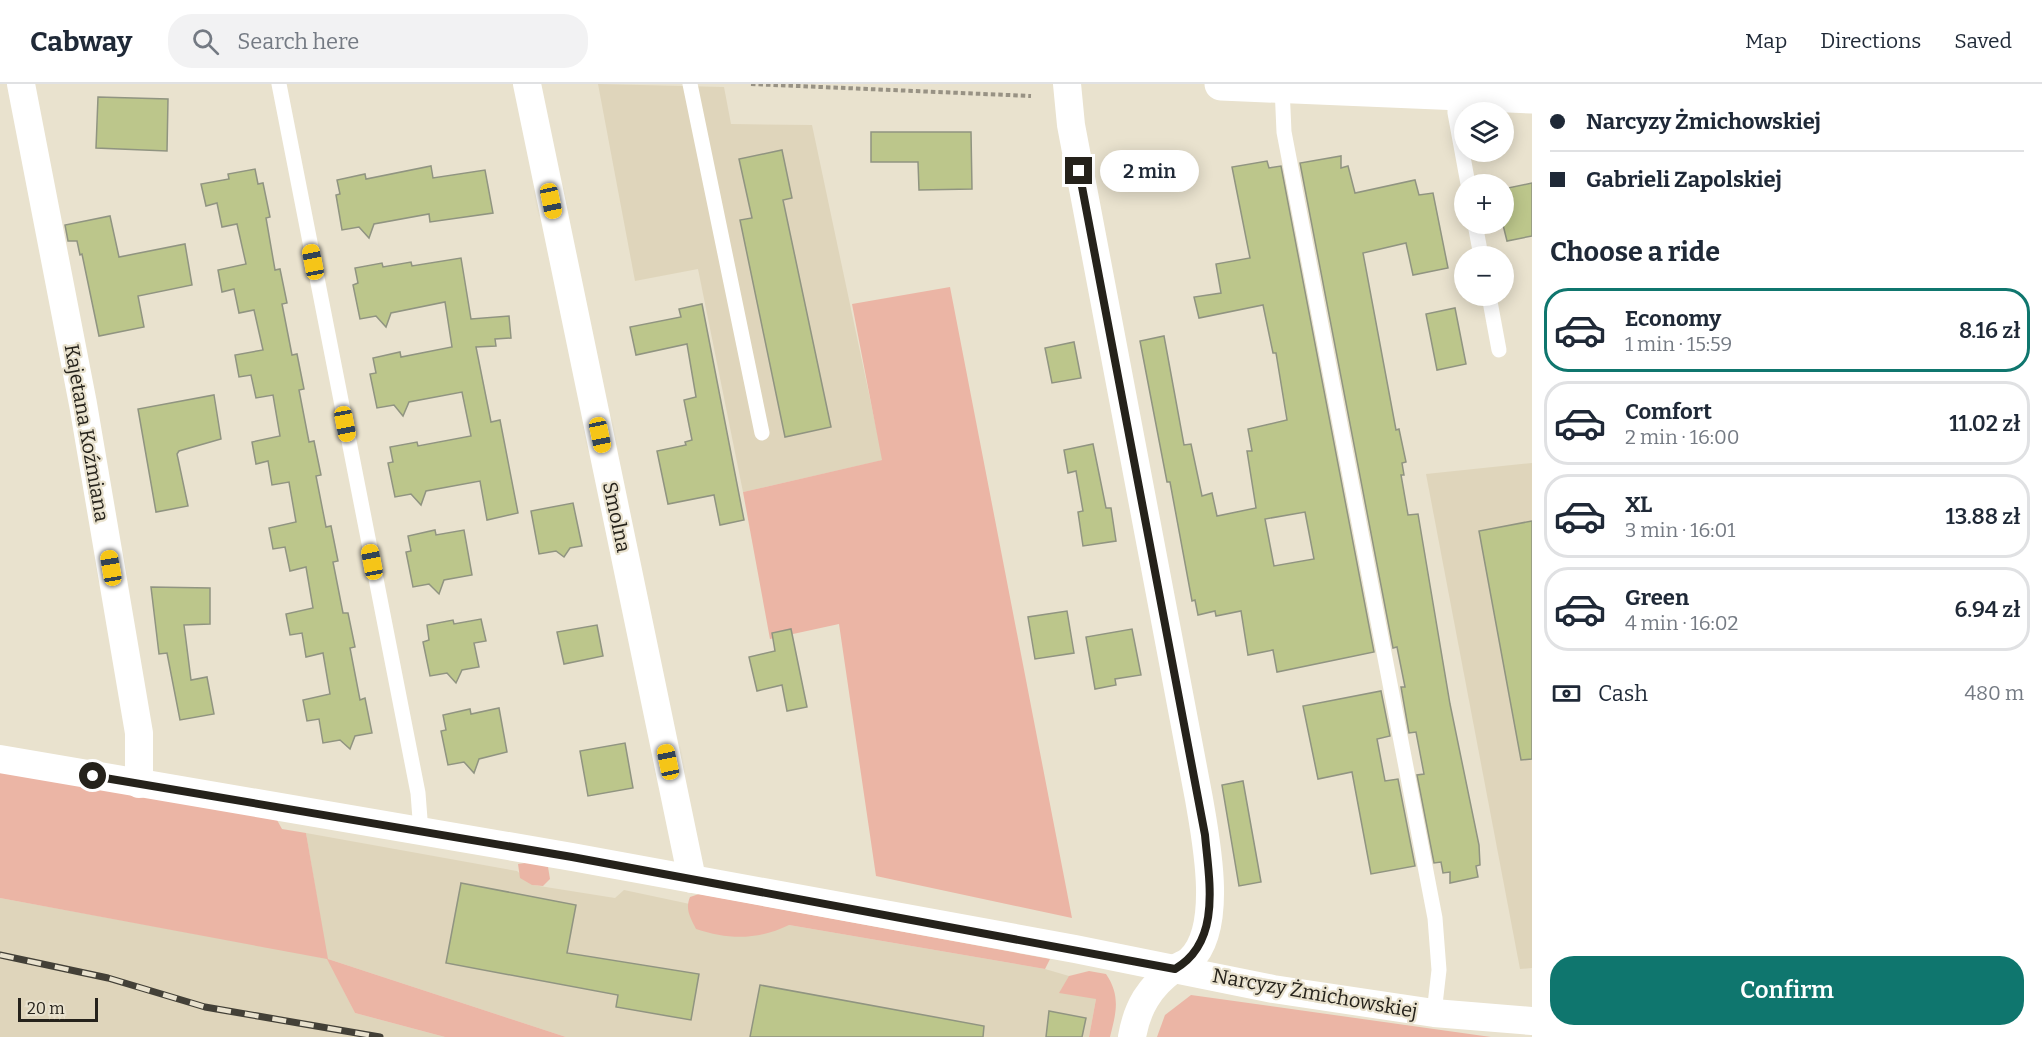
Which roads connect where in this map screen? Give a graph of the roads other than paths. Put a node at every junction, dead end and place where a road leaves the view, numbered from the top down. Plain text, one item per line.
1 (21, 84) edge
2 (279, 84) edge
3 (527, 84) edge
4 (690, 84) edge
5 (1067, 84) edge
6 (1221, 84) edge
7 (1282, 87) junction
8 (1455, 94) junction
9 (1532, 98) edge
10 (1466, 174) edge
11 (1491, 306) edge
12 (1499, 350) dead end
13 (762, 433) dead end
14 (0, 759) edge
15 (139, 784) junction
16 (421, 832) junction
17 (692, 879) junction
18 (1175, 969) junction
19 (1434, 1013) junction
20 (1532, 1021) edge
21 (1132, 1037) edge

1 - 15 street, Kajetana Koźmiana
2 - 16 lane
3 - 17 street, Smolna
4 - 13 lane
5 - 18 street
6 - 7 street
7 - 8 street
7 - 19 lane
8 - 9 street
8 - 10 lane
11 - 12 lane
14 - 15 street, Narcyzy Żmichowskiej
15 - 16 street, Narcyzy Żmichowskiej
16 - 17 street, Narcyzy Żmichowskiej
17 - 18 street, Narcyzy Żmichowskiej
18 - 19 street, Narcyzy Żmichowskiej
18 - 21 street
19 - 20 street, Narcyzy Żmichowskiej

